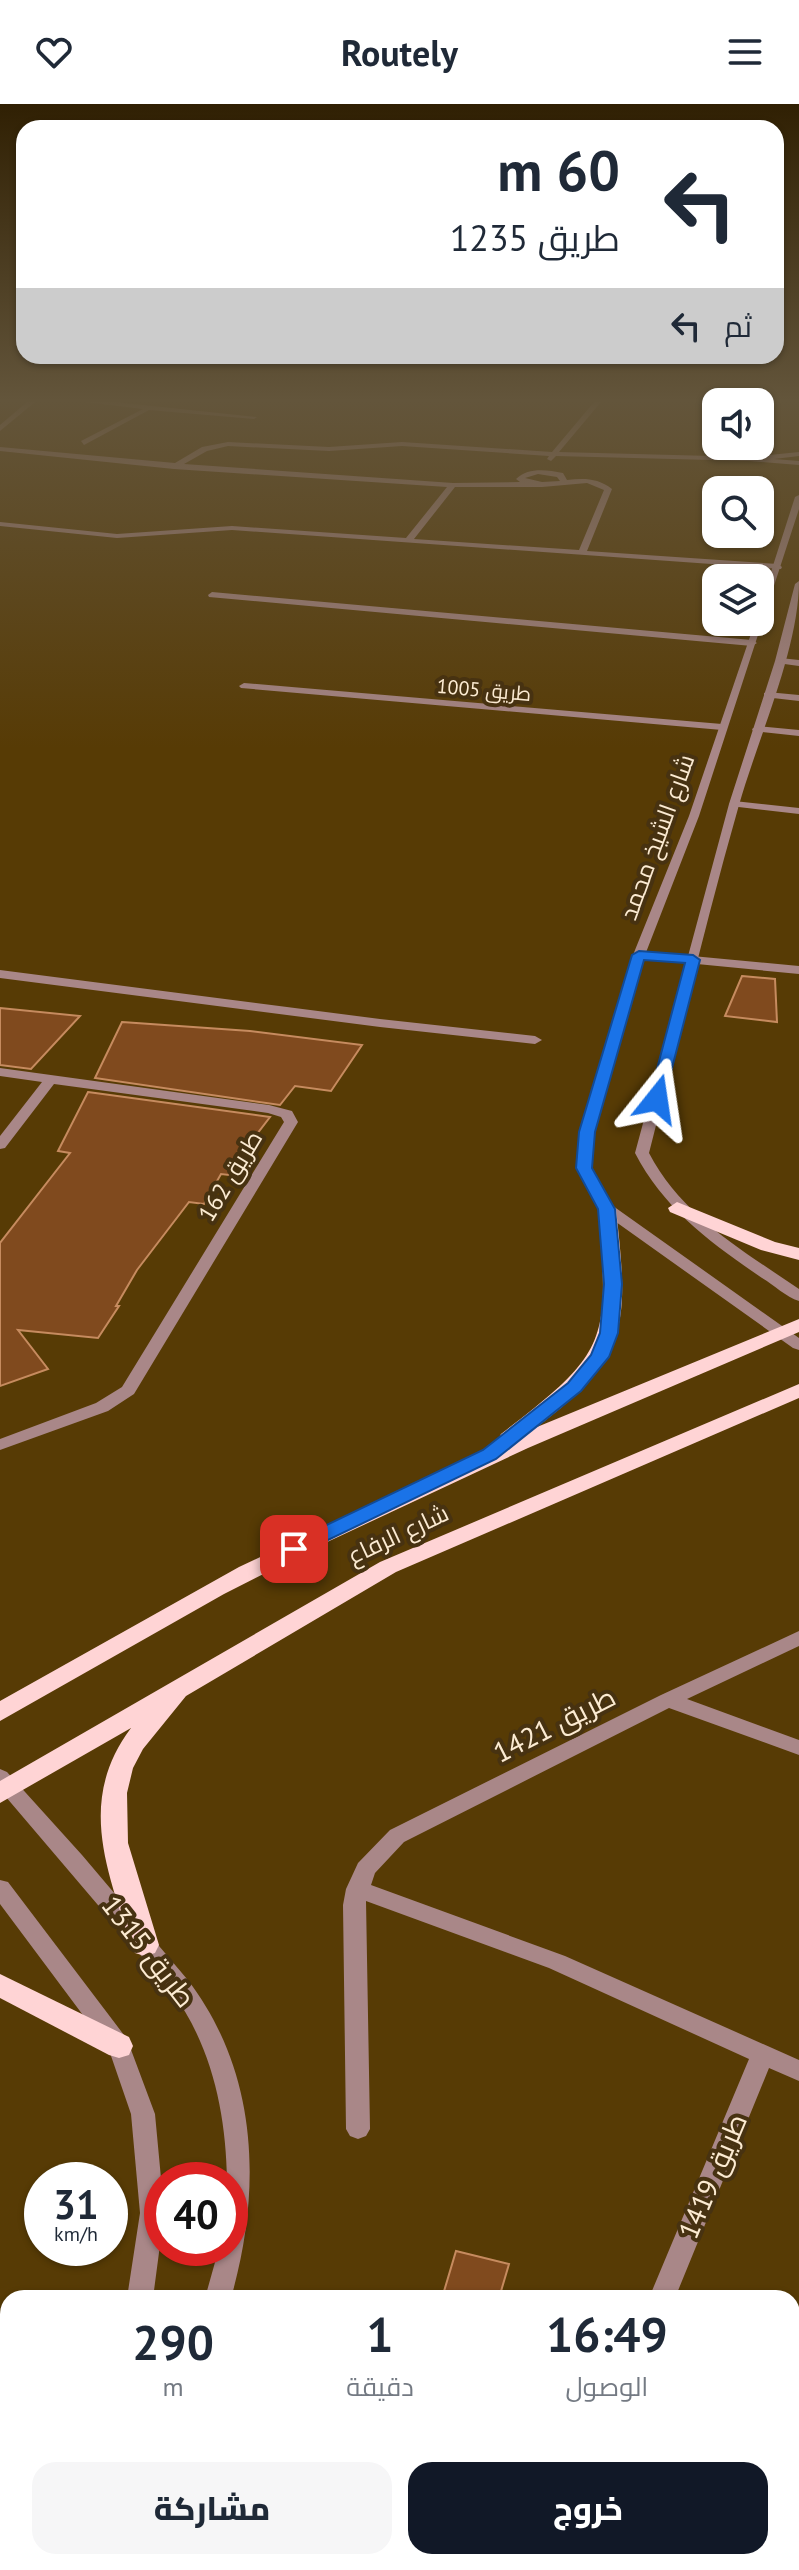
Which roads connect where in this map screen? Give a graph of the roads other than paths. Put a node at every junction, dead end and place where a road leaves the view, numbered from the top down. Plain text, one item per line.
1 (427, 517) edge
2 (597, 517) edge
3 (793, 517) edge
4 (0, 524) edge
5 (407, 542) junction
6 (582, 553) junction
7 (778, 567) junction
8 (774, 579) edge
9 (799, 584) edge
10 (212, 595) dead end
11 (755, 636) edge
12 (752, 643) junction
13 (780, 661) junction
14 (799, 663) edge
15 (244, 686) dead end
16 (767, 695) junction
17 (799, 698) edge
18 (722, 727) junction
19 (757, 729) junction
20 (799, 733) edge
21 (734, 804) junction
22 (799, 811) edge
23 (639, 955) junction
24 (693, 960) junction
25 (799, 970) edge
26 (0, 974) edge
27 (535, 1040) dead end
28 (0, 1072) edge
29 (51, 1079) junction
30 (0, 1145) edge
31 (677, 1208) junction
32 (607, 1209) junction
33 (799, 1254) edge
34 (799, 1296) edge
35 (793, 1334) edge
36 (799, 1390) edge
37 (0, 1445) edge
38 (490, 1454) junction
39 (799, 1638) edge
40 (187, 1681) junction
41 (668, 1700) junction
42 (0, 1712) edge
43 (799, 1748) edge
44 (3, 1786) edge
45 (0, 1888) edge
46 (357, 1889) junction
47 (145, 1945) junction
48 (0, 1985) edge
49 (119, 2046) junction
50 (763, 2054) junction
51 (799, 2071) edge
52 (358, 2129) dead end
53 (141, 2290) edge
54 (221, 2290) edge
55 (665, 2290) edge

1 - 5 street
2 - 6 street
3 - 7 street, شارع الشيخ محمد
4 - 5 street
5 - 6 street
6 - 7 street
7 - 8 street, شارع الشيخ محمد
9 - 13 street
10 - 12 street
11 - 12 street, شارع الشيخ محمد
12 - 18 street, شارع الشيخ محمد
13 - 14 street
13 - 16 street
15 - 18 street, طريق 1005
16 - 17 street
16 - 19 street
18 - 23 street, شارع الشيخ محمد
19 - 20 street
19 - 21 street
21 - 22 street
21 - 24 street
23 - 24 street
23 - 32 street, شارع الشيخ محمد
24 - 25 street
24 - 31 street
26 - 27 street
28 - 29 street, طريق 162
29 - 30 street
29 - 37 street, طريق 162
31 - 33 main road
31 - 34 street
32 - 35 street, شارع الشيخ محمد
32 - 38 main road
35 - 38 main road, شارع الرفاع
36 - 40 main road, شارع الرفاع
38 - 42 main road, شارع الرفاع
39 - 41 street, طريق 1421
40 - 44 main road, شارع الرفاع
40 - 47 main road
41 - 43 street
41 - 46 street, طريق 1421
44 - 47 street, طريق 1315
45 - 49 street
46 - 50 street
46 - 52 street, طريق 1421
47 - 54 street, طريق 1315
48 - 49 main road
49 - 53 street
50 - 51 street
50 - 55 street, طريق 1419

